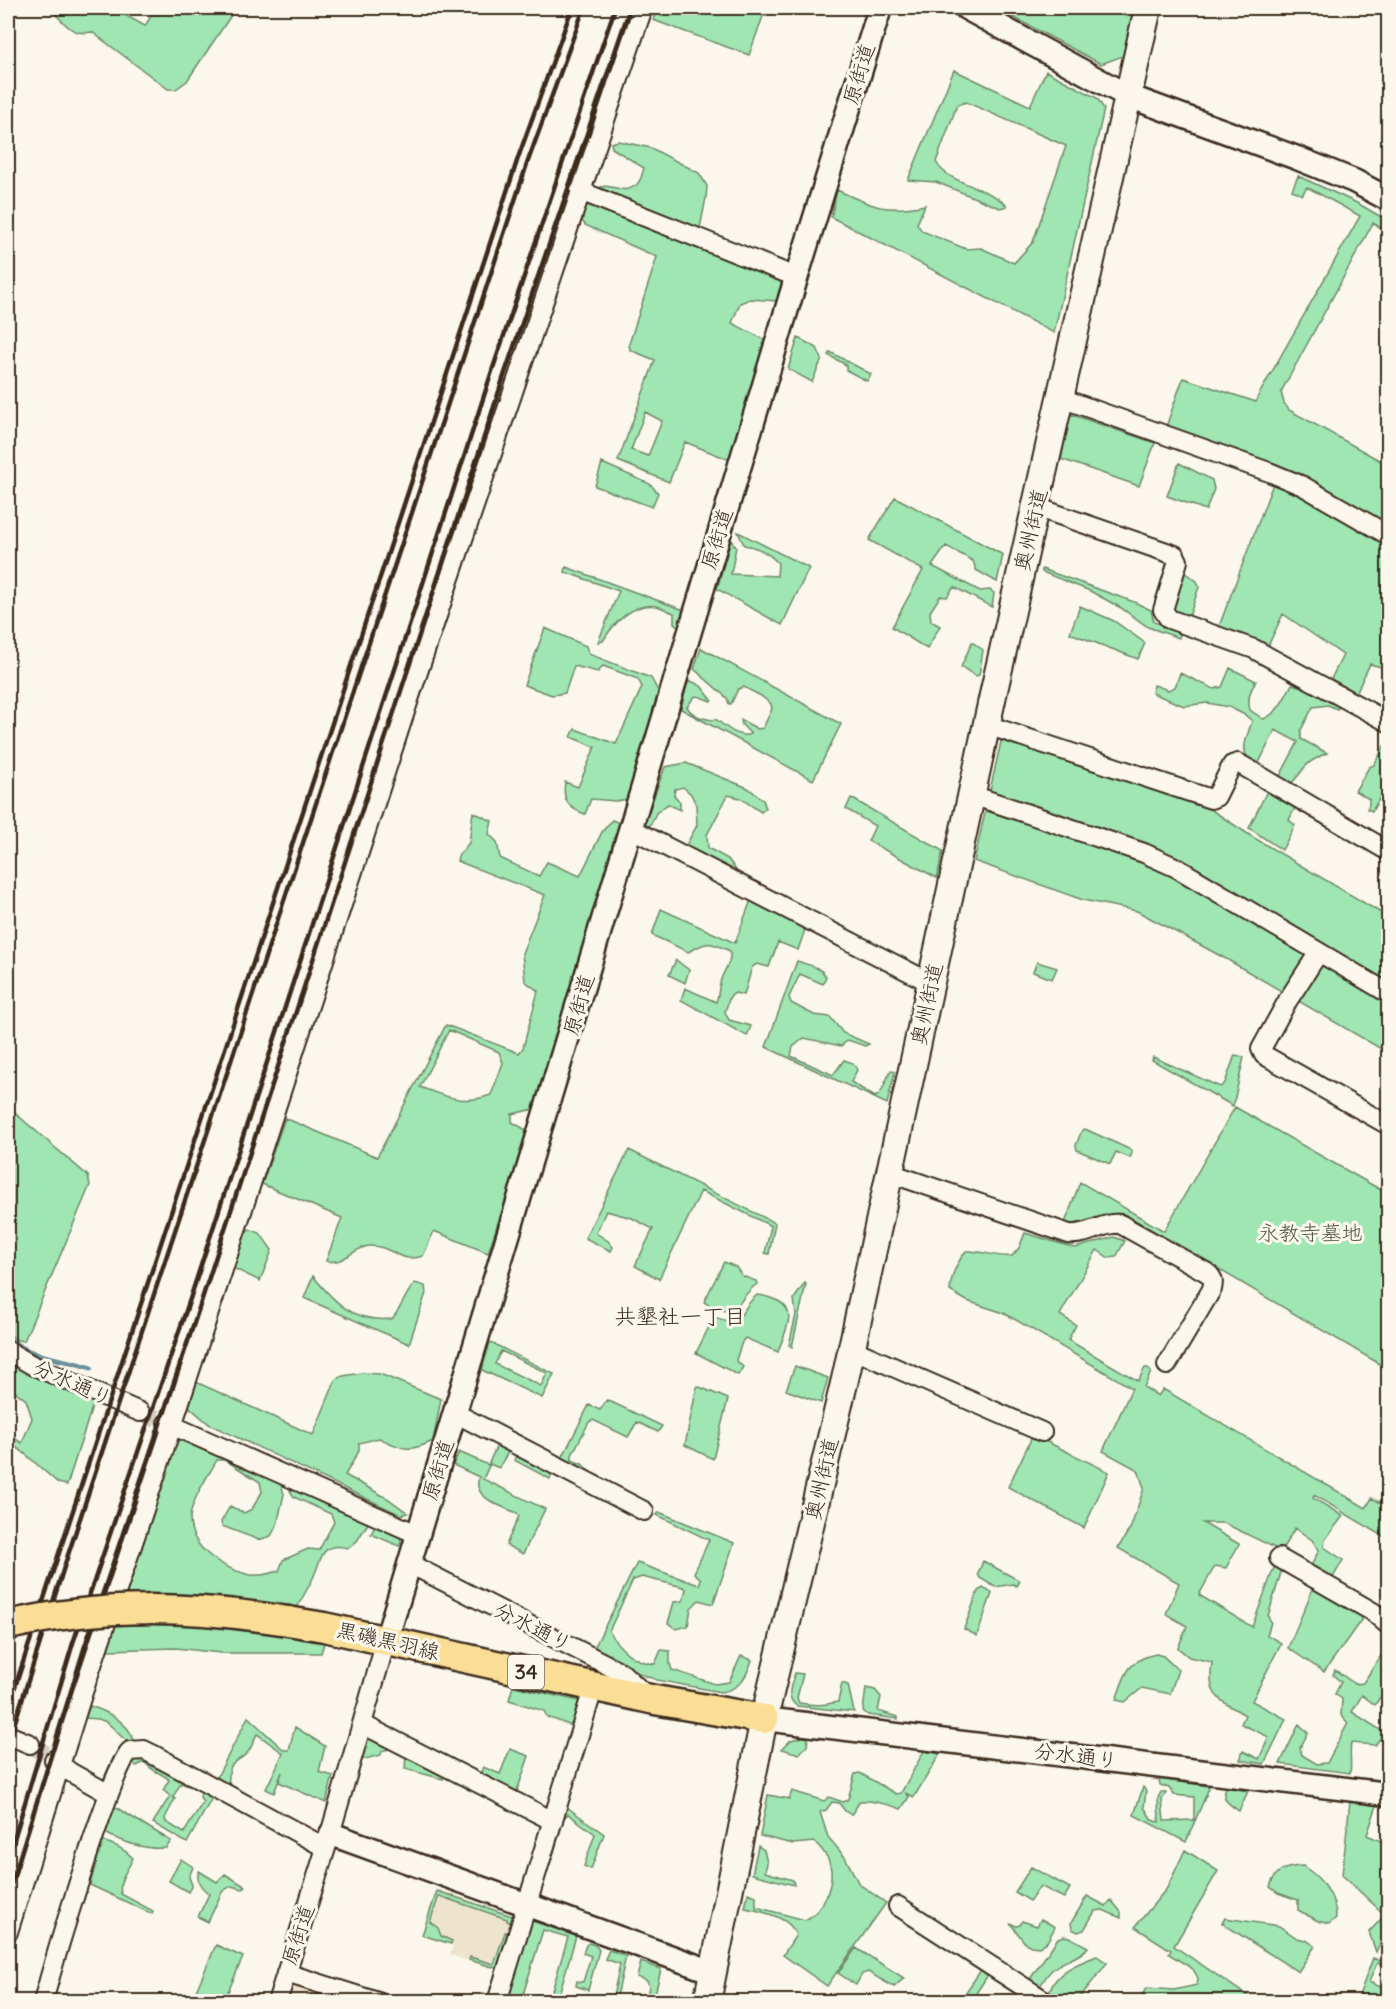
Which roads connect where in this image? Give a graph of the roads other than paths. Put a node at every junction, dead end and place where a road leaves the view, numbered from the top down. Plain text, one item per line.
1 (643, 8) edge
2 (880, 8) edge
3 (966, 8) edge
4 (1148, 8) edge
5 (1128, 96) junction
6 (580, 191) junction
7 (1389, 199) edge
8 (796, 278) junction
9 (1061, 398) junction
10 (1036, 507) junction
11 (1389, 535) edge
12 (1389, 722) edge
13 (987, 725) junction
14 (972, 795) junction
15 (630, 828) junction
16 (1389, 851) edge
17 (1319, 952) junction
18 (931, 983) junction
19 (1389, 993) edge
20 (1389, 1125) edge
21 (890, 1173) junction
22 (852, 1349) junction
23 (8, 1351) edge
24 (1167, 1365) dead end
25 (140, 1412) tunnel mouth
26 (455, 1413) junction
27 (170, 1424) junction
28 (1042, 1432) dead end
29 (644, 1511) dead end
30 (419, 1535) junction
31 (1279, 1558) dead end
32 (410, 1564) junction
33 (8, 1625) edge
34 (1389, 1625) edge
35 (386, 1641) junction
36 (594, 1686) junction
37 (650, 1699) junction
38 (764, 1719) junction
39 (362, 1724) junction
40 (8, 1735) edge
41 (30, 1744) tunnel mouth
42 (57, 1762) junction
43 (109, 1794) junction
44 (1389, 1794) edge
45 (554, 1821) junction
46 (329, 1841) junction
47 (528, 1906) junction
48 (898, 1906) dead end
49 (8, 1932) edge
50 (713, 1972) junction
51 (286, 1973) junction
52 (42, 2001) edge
53 (277, 2001) edge
54 (378, 2001) edge
55 (498, 2001) edge
56 (707, 2001) edge
57 (1047, 2001) edge

1 - 6 street
2 - 8 street, 原街道
3 - 5 street
4 - 5 main road, 奥州街道
5 - 7 street
5 - 9 main road, 奥州街道
6 - 8 street
6 - 27 street
8 - 15 street, 原街道
9 - 10 main road, 奥州街道
9 - 11 street
10 - 12 street
10 - 13 main road, 奥州街道
13 - 14 main road, 奥州街道
13 - 16 street
14 - 17 street
14 - 18 main road, 奥州街道
15 - 18 street
15 - 26 street, 原街道
17 - 19 street
17 - 20 street
18 - 21 main road, 奥州街道
21 - 22 main road, 奥州街道
21 - 24 street
22 - 28 street
22 - 38 main road, 奥州街道
23 - 25 street, 分水通り
26 - 29 street
26 - 30 street, 原街道
27 - 30 street
27 - 42 street
30 - 32 street, 原街道
31 - 34 street
32 - 35 street, 原街道
32 - 37 street, 分水通り
33 - 35 main road, 黒磯黒羽線 / 34, bridge
35 - 36 main road, 黒磯黒羽線 / 34
35 - 39 street, 原街道
36 - 37 main road, 黒磯黒羽線 / 34
36 - 45 street
37 - 38 main road, 黒磯黒羽線 / 34
38 - 44 street, 分水通り
38 - 50 main road, 奥州街道
39 - 45 street
39 - 46 street, 原街道
40 - 41 street
42 - 43 street
42 - 49 street
43 - 46 street
43 - 52 street
45 - 47 street
46 - 47 street
46 - 51 street, 原街道
47 - 50 street
47 - 55 street
48 - 57 street
50 - 56 main road, 奥州街道
51 - 53 street, 原街道
51 - 54 street

